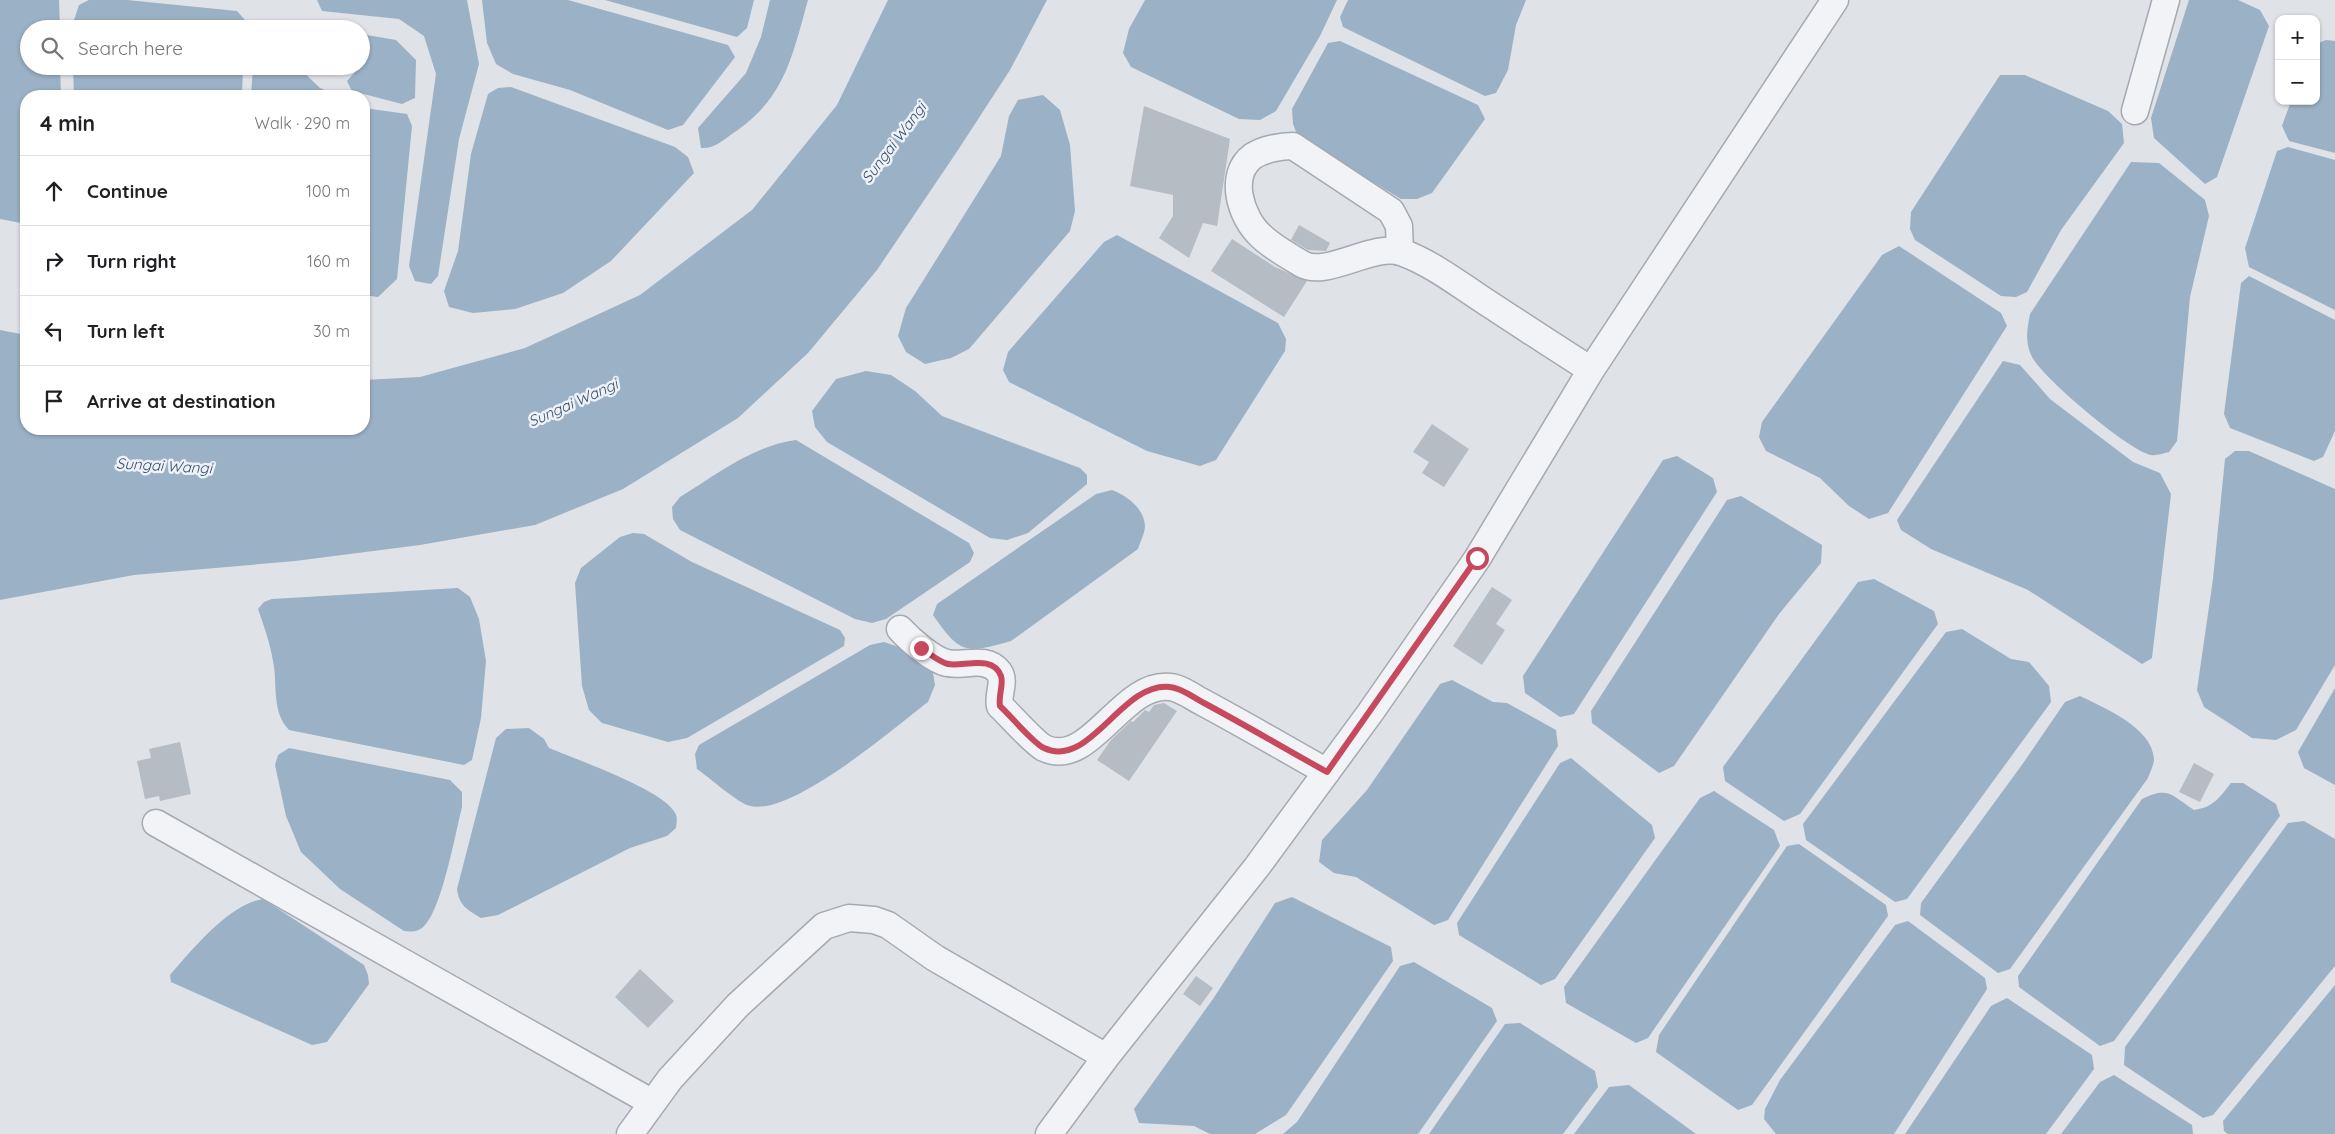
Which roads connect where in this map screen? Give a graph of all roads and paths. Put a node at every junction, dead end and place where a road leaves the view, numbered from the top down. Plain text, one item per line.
1 (1835, 0) edge
2 (2166, 0) edge
3 (2135, 111) dead end
4 (1400, 252) junction
5 (1591, 370) junction
6 (900, 629) dead end
7 (1327, 772) junction
8 (156, 822) dead end
9 (1106, 1057) junction
10 (651, 1102) junction
11 (630, 1134) edge
12 (1050, 1134) edge

1 - 5 street
2 - 3 street
4 - 4 street
4 - 5 street
5 - 7 street
6 - 7 street
7 - 9 street
8 - 10 street
9 - 10 street
9 - 12 street
10 - 11 street

